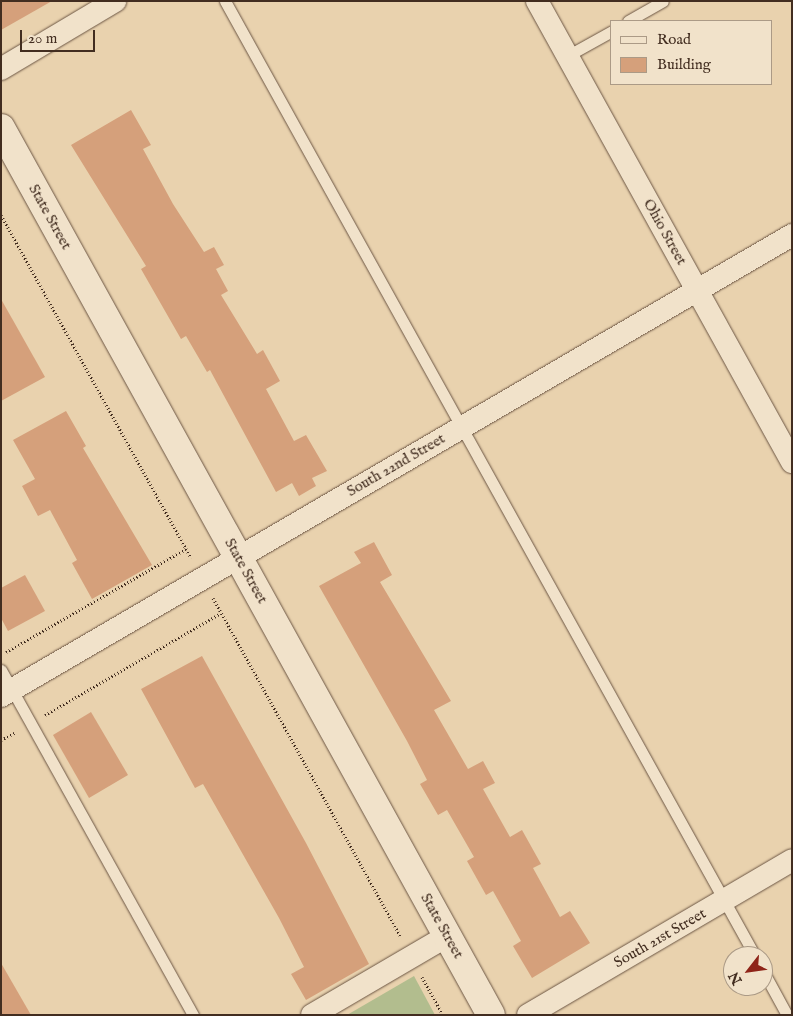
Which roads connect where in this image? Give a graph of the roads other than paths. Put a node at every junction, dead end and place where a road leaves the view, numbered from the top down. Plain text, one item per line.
1 (115, 1) edge
2 (225, 1) edge
3 (537, 1) edge
4 (663, 1) edge
5 (630, 20) edge
6 (610, 31) edge
7 (568, 56) junction
8 (1, 69) edge
9 (1, 128) edge
10 (792, 235) edge
11 (697, 290) junction
12 (461, 428) junction
13 (792, 462) edge
14 (238, 557) junction
15 (1, 670) edge
16 (7, 693) edge
17 (792, 860) edge
18 (724, 900) junction
19 (447, 936) junction
20 (749, 946) edge
21 (773, 989) edge
22 (194, 1015) edge
23 (312, 1015) edge
24 (491, 1015) edge
25 (528, 1015) edge
26 (787, 1015) edge

1 - 8 street
2 - 12 lane
3 - 7 street, Ohio Street
4 - 5 lane
6 - 7 lane
7 - 11 street, Ohio Street
9 - 14 street, State Street
10 - 11 street, South 22nd Street
11 - 12 street, South 22nd Street
11 - 13 street, Ohio Street
12 - 14 street, South 22nd Street
12 - 18 lane
14 - 16 street, South 22nd Street
14 - 19 street, State Street
15 - 16 lane
16 - 22 lane
17 - 18 street, South 21st Street
18 - 20 lane
18 - 25 street, South 21st Street
19 - 23 street
19 - 24 street, State Street
21 - 26 lane

